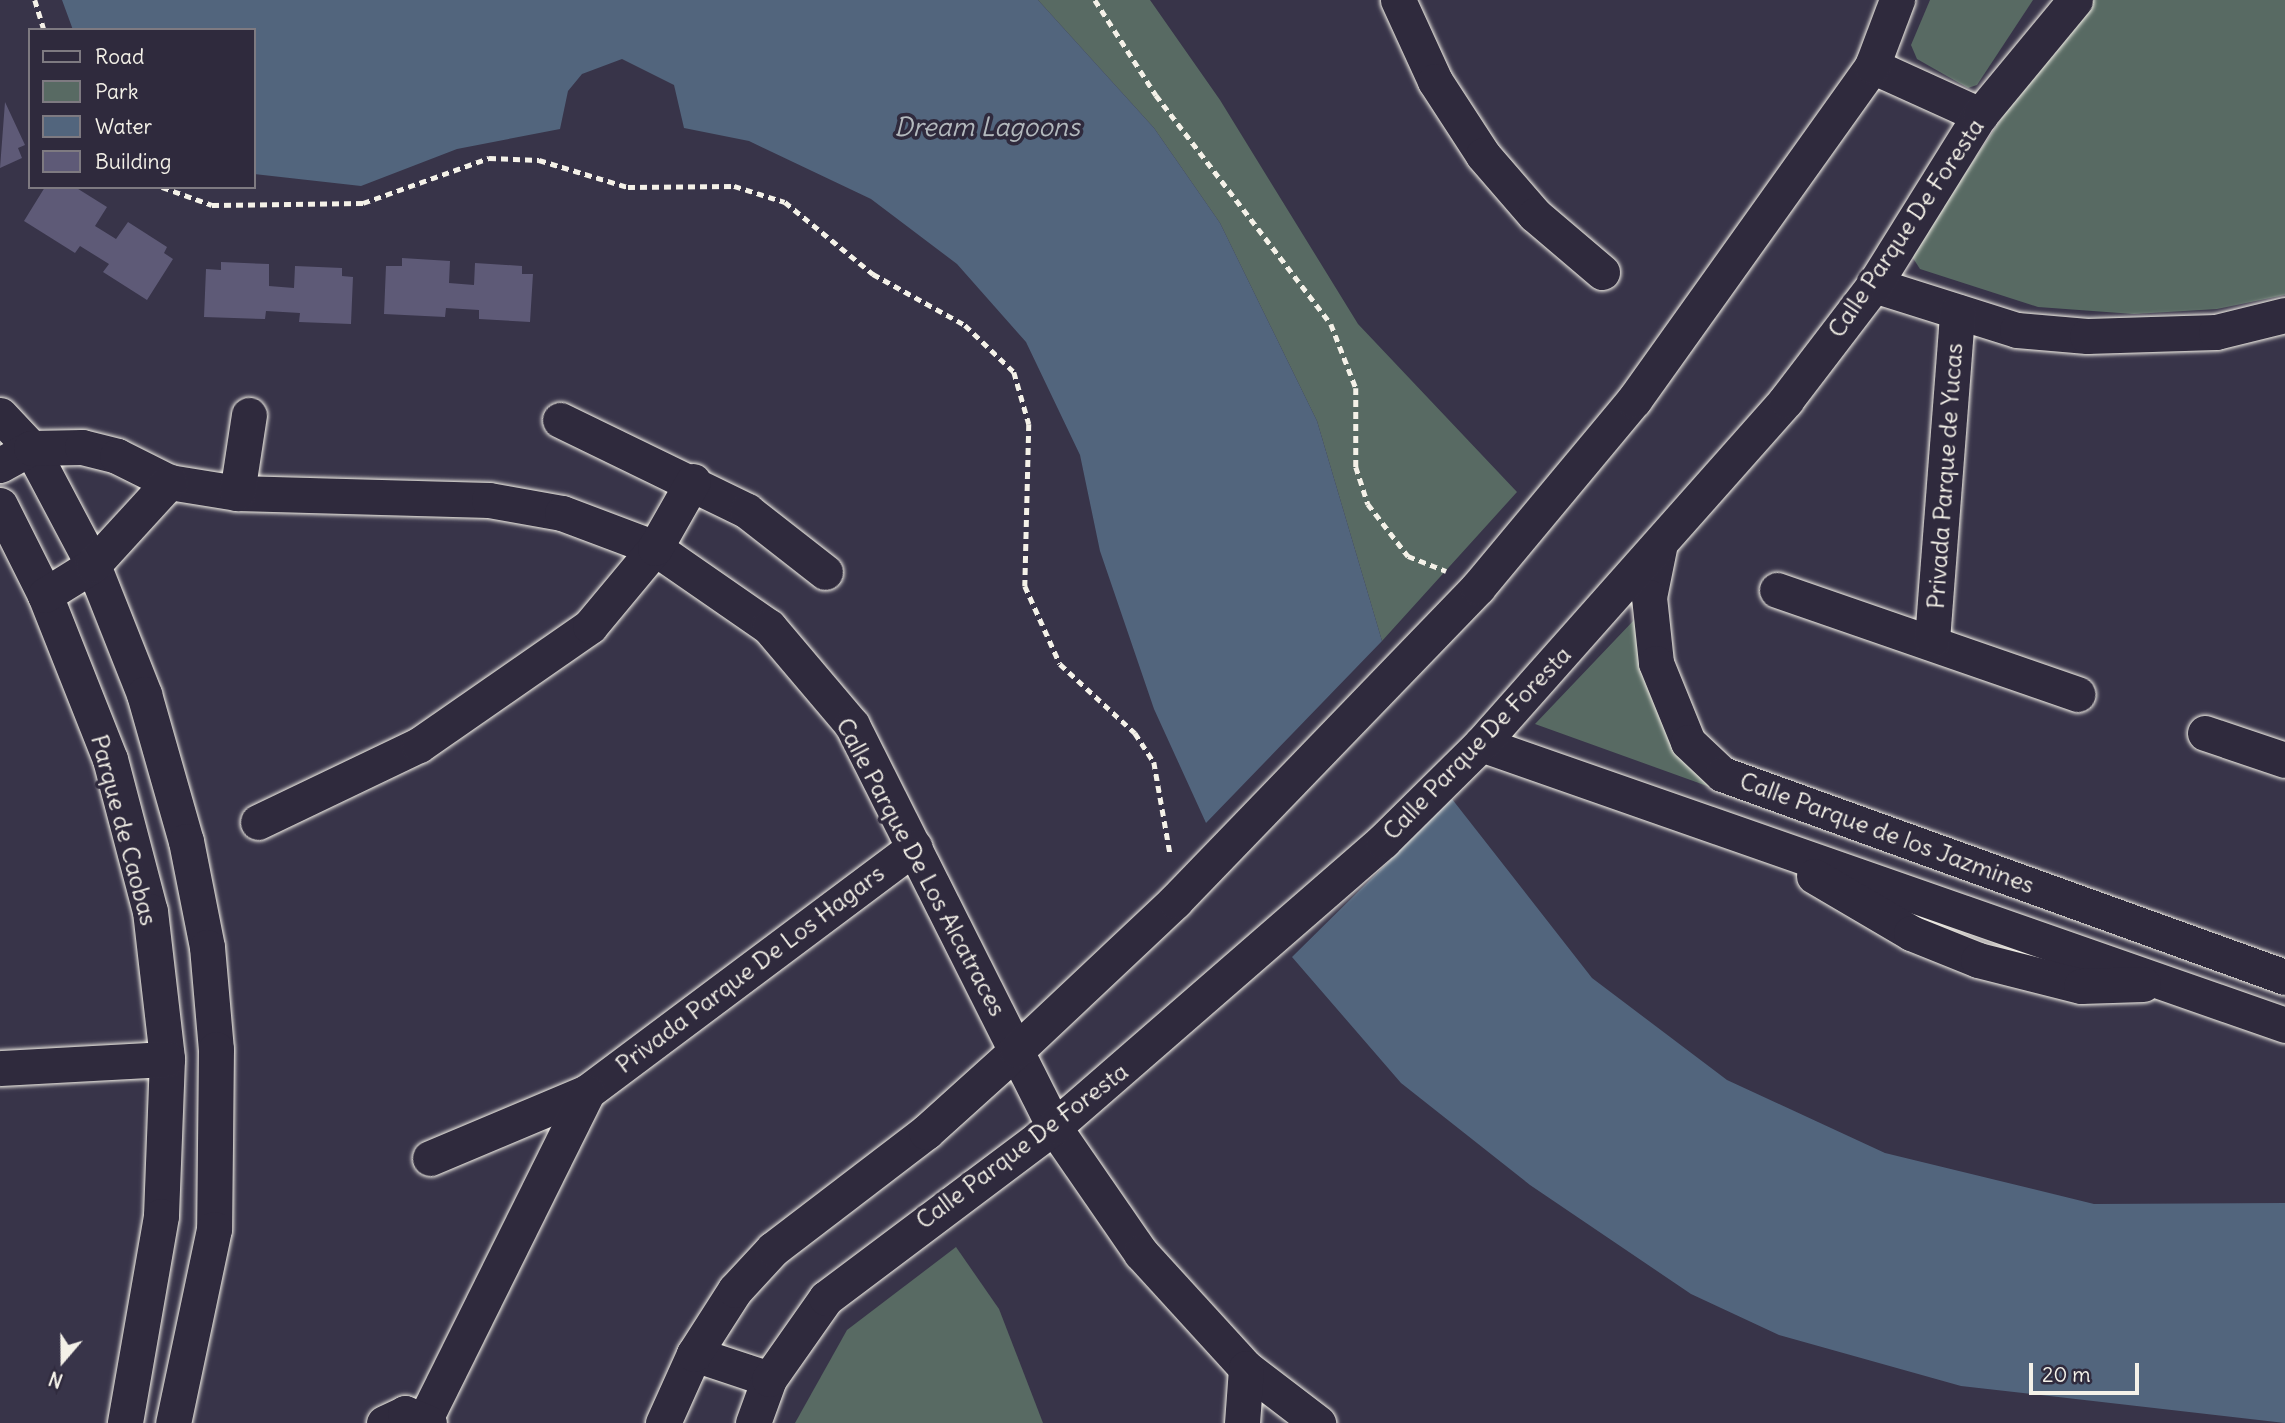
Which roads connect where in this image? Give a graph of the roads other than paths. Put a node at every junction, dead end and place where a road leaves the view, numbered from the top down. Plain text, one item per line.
1 (1398, 0) edge
2 (1897, 0) edge
3 (2075, 0) edge
4 (1872, 66) junction
5 (1980, 115) junction
6 (1602, 272) dead end
7 (1874, 285) junction
8 (1957, 312) junction
9 (2285, 315) edge
10 (0, 415) edge
11 (248, 415) dead end
12 (560, 420) dead end
13 (32, 448) junction
14 (0, 465) edge
15 (693, 481) junction
16 (169, 482) junction
17 (237, 493) junction
18 (0, 505) edge
19 (655, 548) junction
20 (1659, 548) junction
21 (93, 565) junction
22 (825, 572) dead end
23 (1777, 590) dead end
24 (45, 595) junction
25 (1932, 640) junction
26 (2078, 694) dead end
27 (2205, 733) dead end
28 (1481, 744) junction
29 (2285, 760) edge
30 (258, 822) dead end
31 (914, 847) junction
32 (2285, 977) edge
33 (2285, 1026) edge
34 (1017, 1050) junction
35 (167, 1059) junction
36 (0, 1068) edge
37 (587, 1092) junction
38 (1054, 1127) junction
39 (430, 1158) dead end
40 (694, 1354) junction
41 (1246, 1368) junction
42 (769, 1379) junction
43 (427, 1421) edge
44 (125, 1423) edge
45 (173, 1423) edge
46 (384, 1423) edge
47 (663, 1423) edge
48 (753, 1423) edge
49 (1242, 1423) edge
50 (1318, 1423) edge

1 - 6 street
2 - 4 street
3 - 5 street, Calle Parque De Foresta
4 - 5 street
4 - 34 street
5 - 7 street, Calle Parque De Foresta
7 - 8 street
7 - 20 street, Calle Parque De Foresta
8 - 9 street
8 - 25 street, Privada Parque de Yucas
10 - 13 street
11 - 17 street
12 - 15 street
13 - 14 street
13 - 16 street, Calle Parque De Los Alcatraces
13 - 21 street
15 - 19 street
15 - 22 street
16 - 17 street, Calle Parque De Los Alcatraces
16 - 21 street
17 - 19 street, Calle Parque De Los Alcatraces
18 - 24 street, Parque de Caobas
19 - 30 street
19 - 31 street, Calle Parque De Los Alcatraces
20 - 28 street, Calle Parque De Foresta
20 - 32 street, Calle Parque de los Jazmines
21 - 24 street
21 - 45 street
23 - 25 street, Privada Parque de Yucas
24 - 35 street, Parque de Caobas
25 - 26 street, Privada Parque de Yucas
27 - 29 street
28 - 33 street, Calle Parque de los Jazmines
28 - 38 street, Calle Parque De Foresta
31 - 34 street, Calle Parque De Los Alcatraces
31 - 37 street, Privada Parque De Los Hagars
34 - 38 street, Calle Parque De Los Alcatraces
34 - 40 street
35 - 36 street
35 - 44 street, Parque de Caobas
37 - 39 street, Privada Parque De Los Hagars
37 - 43 street, Privada Parque De Los Hagars
38 - 41 street, Calle Parque De Los Alcatraces
38 - 42 street, Calle Parque De Foresta
40 - 42 street
40 - 47 street
41 - 49 street
41 - 50 street, Calle Parque De Los Alcatraces
42 - 48 street, Calle Parque De Foresta
43 - 46 street, Privada Parque De Los Hagars

